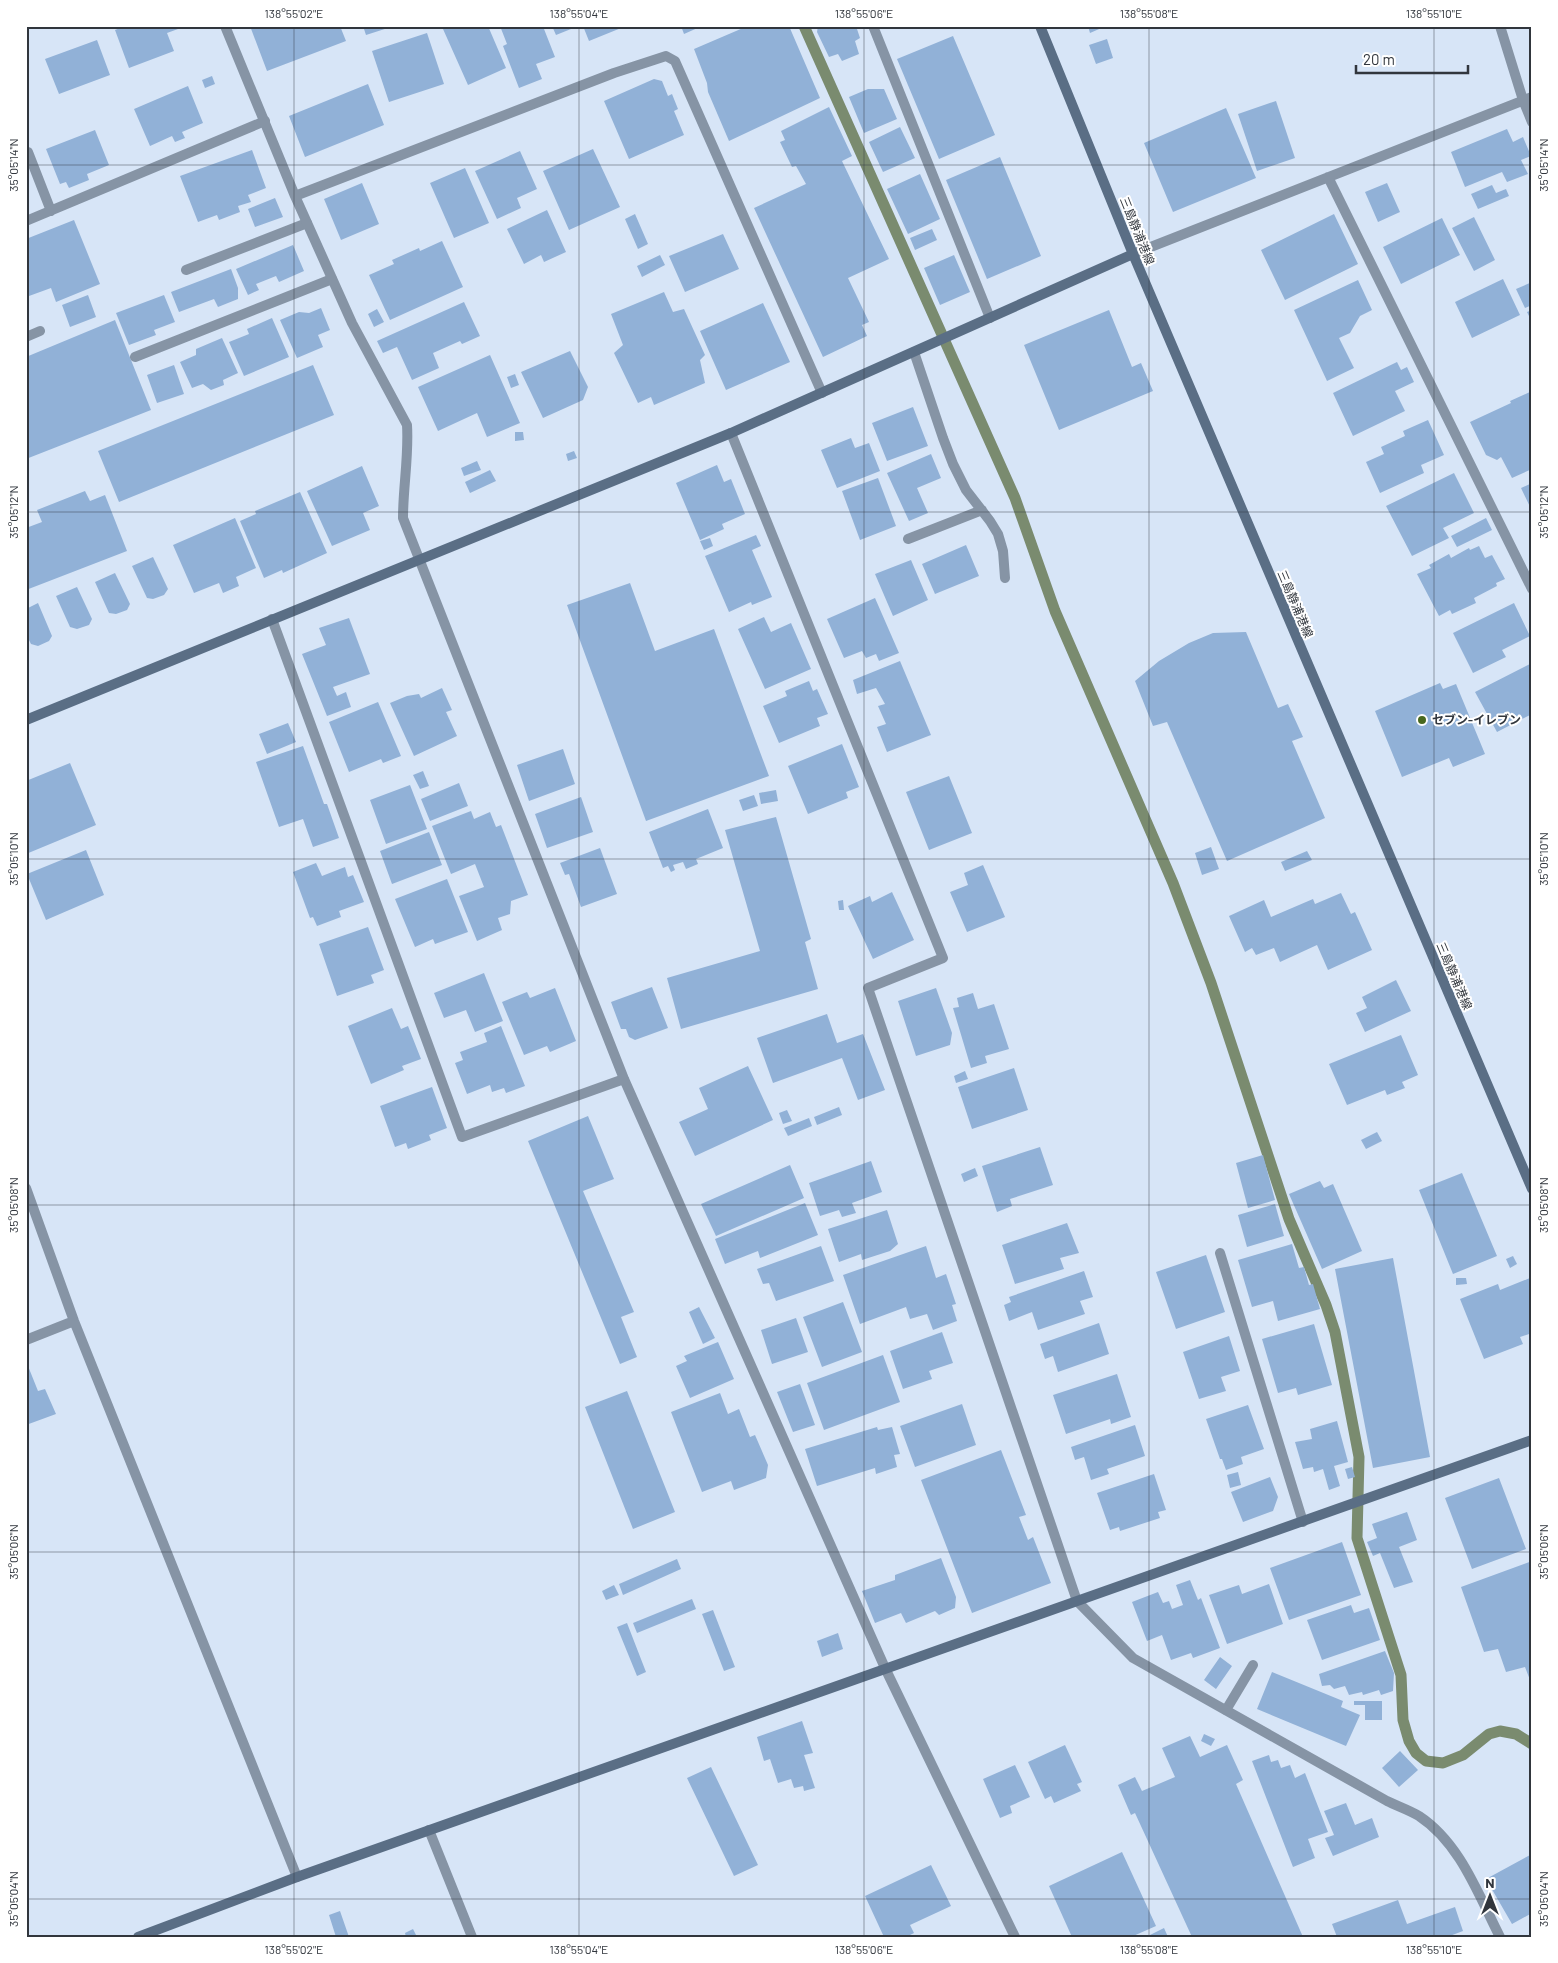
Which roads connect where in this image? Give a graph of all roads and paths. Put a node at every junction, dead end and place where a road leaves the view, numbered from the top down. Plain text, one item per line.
1 (225, 26) edge
2 (873, 26) edge
3 (1040, 26) edge
4 (1500, 26) edge
5 (1527, 98) edge
6 (265, 121) junction
7 (1532, 122) edge
8 (28, 152) dead end
9 (1328, 177) junction
10 (295, 196) junction
11 (50, 211) junction
12 (26, 221) edge
13 (307, 223) junction
14 (1133, 254) junction
15 (186, 270) dead end
16 (332, 278) junction
17 (990, 318) junction
18 (40, 331) dead end
19 (26, 337) edge
20 (914, 352) junction
21 (135, 357) dead end
22 (822, 393) junction
23 (731, 433) junction
24 (982, 510) junction
25 (908, 539) dead end
26 (419, 559) junction
27 (1005, 578) dead end
28 (1532, 589) edge
29 (272, 620) junction
30 (26, 720) edge
31 (624, 1079) junction
32 (26, 1188) edge
33 (1532, 1189) edge
34 (1220, 1252) dead end
35 (74, 1321) junction
36 (26, 1340) edge
37 (1532, 1440) edge
38 (1303, 1522) junction
39 (1077, 1601) junction
40 (1253, 1665) dead end
41 (885, 1668) junction
42 (1226, 1710) junction
43 (429, 1830) junction
44 (297, 1877) junction
45 (138, 1937) edge
46 (472, 1937) edge
47 (1015, 1937) edge
48 (1500, 1937) edge

1 - 6 street
2 - 17 street
3 - 14 street, 三島静浦港線
4 - 5 street
5 - 7 street
5 - 9 street
6 - 10 street
6 - 11 street
8 - 11 street
9 - 14 street
9 - 28 street
10 - 13 street
10 - 22 street
11 - 12 street
13 - 15 street
13 - 16 street
14 - 17 street
14 - 33 street, 三島静浦港線
16 - 21 street
16 - 26 street
17 - 20 street
18 - 19 street
20 - 22 street
20 - 24 street
22 - 23 street
23 - 26 street
23 - 39 street
24 - 25 street
24 - 27 street
26 - 29 street
26 - 31 street
29 - 30 street
29 - 31 street
31 - 41 street
32 - 35 street
34 - 38 street
35 - 36 street
35 - 44 street
37 - 38 street
38 - 39 street
39 - 41 street
39 - 42 street
40 - 42 street
41 - 43 street
41 - 47 street
42 - 48 street
43 - 44 street
43 - 46 street
44 - 45 street

